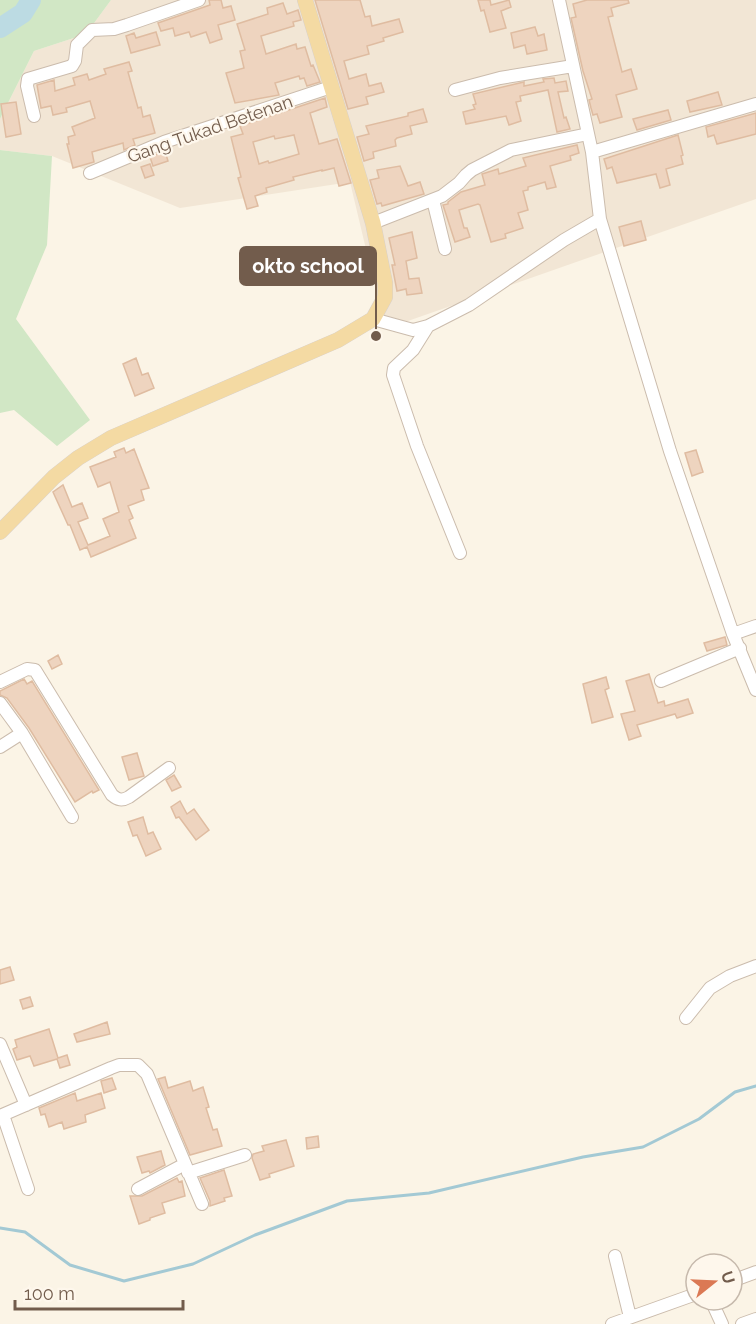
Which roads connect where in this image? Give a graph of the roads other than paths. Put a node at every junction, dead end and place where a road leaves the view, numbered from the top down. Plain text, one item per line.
1 (199, 0) edge
2 (305, 0) edge
3 (559, 0) edge
4 (573, 66) junction
5 (331, 87) junction
6 (455, 90) dead end
7 (756, 104) edge
8 (34, 116) dead end
9 (588, 134) junction
10 (592, 152) junction
11 (90, 173) dead end
12 (433, 201) junction
13 (600, 219) junction
14 (373, 223) junction
15 (445, 249) dead end
16 (377, 313) junction
17 (428, 326) junction
18 (0, 532) edge
19 (460, 553) dead end
20 (756, 626) edge
21 (733, 634) junction
22 (740, 648) junction
23 (661, 681) dead end
24 (0, 682) edge
25 (756, 690) edge
26 (0, 703) edge
27 (22, 733) junction
28 (0, 747) edge
29 (169, 768) dead end
30 (72, 817) dead end
31 (756, 966) edge
32 (686, 1018) dead end
33 (0, 1044) edge
34 (26, 1105) junction
35 (1, 1116) edge
36 (245, 1155) dead end
37 (186, 1168) junction
38 (28, 1189) dead end
39 (138, 1189) dead end
40 (202, 1204) dead end
41 (615, 1256) dead end
42 (684, 1299) edge
43 (756, 1319) edge
44 (628, 1320) edge
45 (612, 1324) edge
46 (742, 1324) edge

1 - 8 street
2 - 5 main road
3 - 4 street
4 - 6 street
4 - 9 street
5 - 11 street, Gang Tukad Betenan
5 - 14 main road
7 - 10 street
9 - 10 street
9 - 12 street
10 - 13 street
12 - 14 street
12 - 15 street
13 - 17 street
13 - 21 street
14 - 16 main road
16 - 17 street
16 - 18 main road
17 - 19 street
20 - 21 street
21 - 22 street
22 - 23 street
22 - 25 street
24 - 29 street
26 - 27 street
27 - 28 street
27 - 30 street
31 - 32 street
33 - 34 street
34 - 35 street
34 - 37 street
35 - 38 street
36 - 37 street
37 - 39 street
37 - 40 street
41 - 44 street
42 - 44 street
43 - 46 street
44 - 45 street

